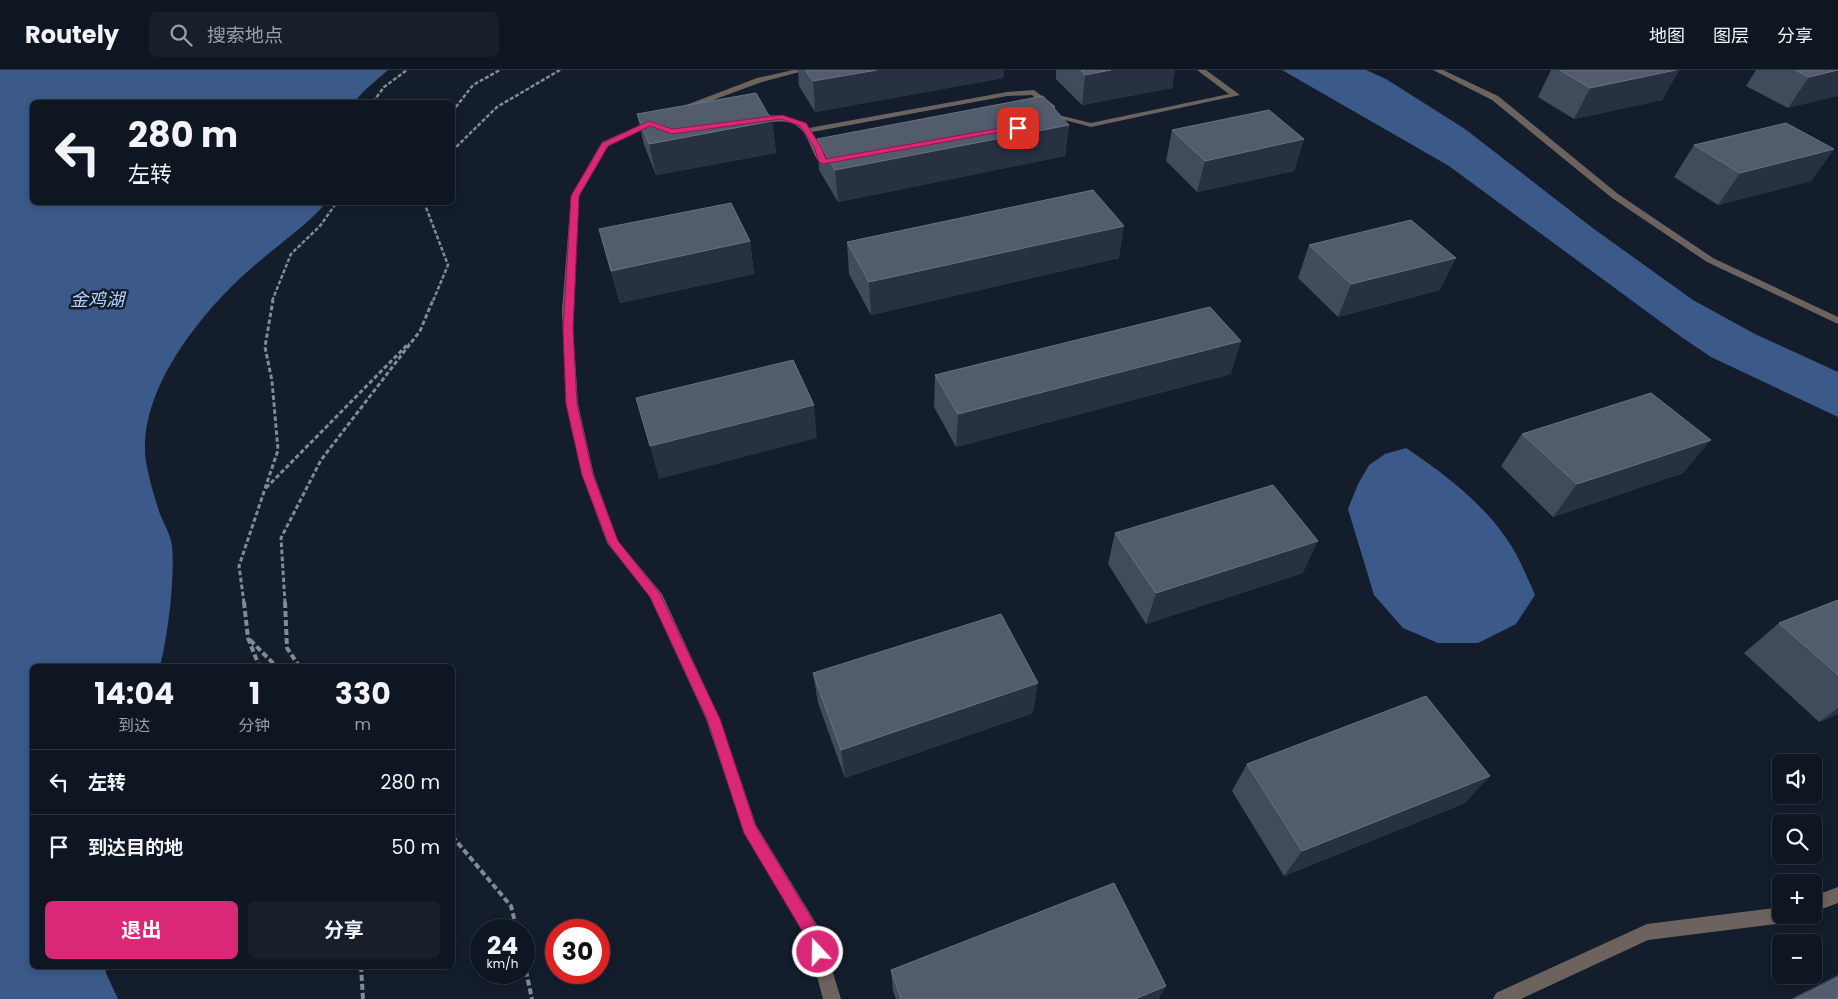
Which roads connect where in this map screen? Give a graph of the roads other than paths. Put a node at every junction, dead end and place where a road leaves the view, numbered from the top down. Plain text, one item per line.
1 (802, 70) edge
2 (1201, 70) edge
3 (1437, 70) edge
4 (1054, 116) junction
5 (750, 120) edge
6 (1045, 122) edge
7 (649, 123) junction
8 (664, 128) edge
9 (807, 132) junction
10 (832, 160) edge
11 (1838, 321) edge
12 (1838, 895) edge
13 (1822, 901) edge
14 (1772, 916) edge
15 (832, 999) edge
16 (1502, 999) edge

1 - 7 street
2 - 4 street
3 - 11 street
4 - 6 street
4 - 9 street
5 - 9 street
7 - 8 street
7 - 15 street
9 - 10 street
12 - 13 street
14 - 16 street

